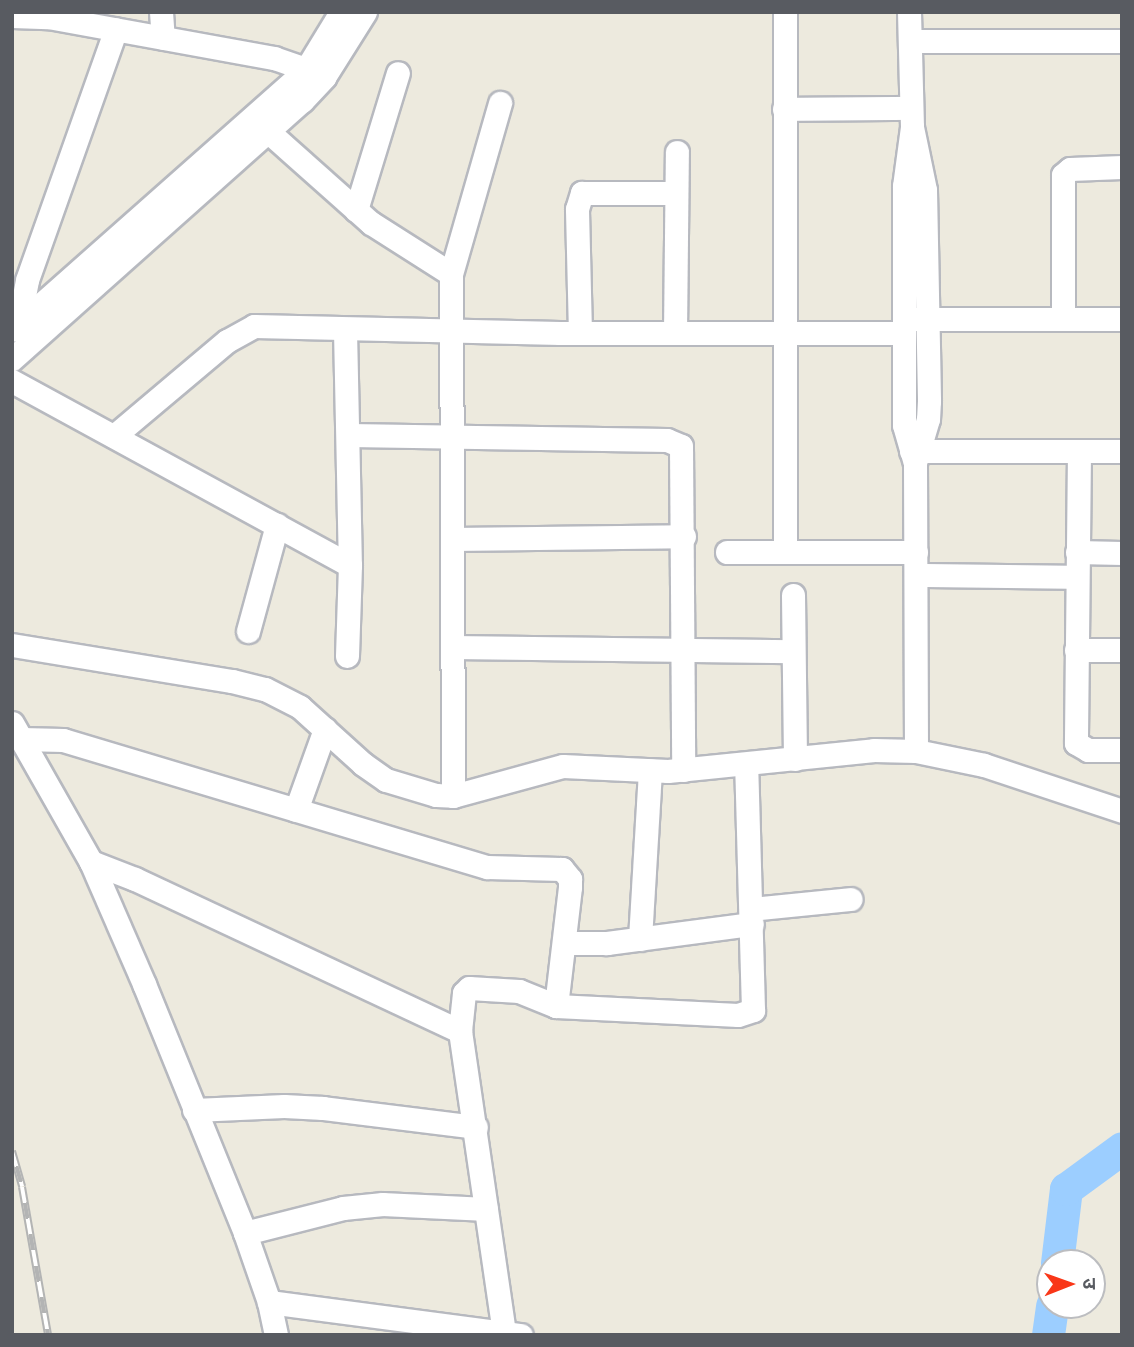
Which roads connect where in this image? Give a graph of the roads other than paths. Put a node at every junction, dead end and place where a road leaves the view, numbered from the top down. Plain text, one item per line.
1 (160, 12) edge
2 (341, 12) edge
3 (365, 12) edge
4 (785, 12) edge
5 (909, 12) edge
6 (12, 16) edge
7 (116, 29) junction
8 (163, 38) junction
9 (910, 41) junction
10 (1122, 41) edge
11 (316, 72) junction
12 (398, 73) dead end
13 (500, 103) dead end
14 (784, 109) junction
15 (911, 118) junction
16 (261, 124) junction
17 (677, 152) dead end
18 (1122, 167) edge
19 (676, 193) junction
20 (356, 210) junction
21 (451, 274) junction
22 (1122, 318) edge
23 (928, 319) junction
24 (1063, 319) junction
25 (904, 326) junction
26 (26, 328) edge
27 (345, 330) junction
28 (451, 330) junction
29 (580, 333) junction
30 (675, 333) junction
31 (785, 334) junction
32 (12, 359) edge
33 (12, 381) edge
34 (349, 435) junction
35 (114, 436) junction
36 (451, 436) junction
37 (1079, 452) junction
38 (1122, 452) edge
39 (915, 455) junction
40 (276, 525) junction
41 (684, 536) junction
42 (452, 539) junction
43 (727, 552) dead end
44 (785, 552) junction
45 (916, 552) junction
46 (1077, 552) junction
47 (1122, 553) edge
48 (350, 565) junction
49 (916, 575) junction
50 (1077, 577) junction
51 (793, 595) dead end
52 (248, 631) dead end
53 (12, 645) edge
54 (452, 647) junction
55 (683, 650) junction
56 (1076, 650) junction
57 (1122, 650) edge
58 (793, 651) junction
59 (347, 656) dead end
60 (325, 729) junction
61 (17, 731) edge
62 (1122, 750) edge
63 (916, 751) junction
64 (795, 759) junction
65 (747, 765) junction
66 (650, 770) junction
67 (683, 771) junction
68 (453, 796) junction
69 (296, 810) junction
70 (1122, 811) edge
71 (91, 862) junction
72 (851, 899) dead end
73 (751, 916) junction
74 (639, 939) junction
75 (564, 943) junction
76 (556, 1006) junction
77 (460, 1031) junction
78 (194, 1111) junction
79 (476, 1127) junction
80 (486, 1209) junction
81 (245, 1233) junction
82 (269, 1302) junction
83 (512, 1333) edge
84 (276, 1335) edge

1 - 8 street
2 - 11 street
3 - 11 street
4 - 14 street
5 - 9 street
6 - 7 street
7 - 8 street
7 - 26 street
8 - 11 street
9 - 10 street
9 - 15 street
11 - 16 street
12 - 20 street
13 - 21 street
14 - 15 street
14 - 31 street
15 - 23 street
15 - 25 street
16 - 20 street
16 - 26 street
17 - 19 street
18 - 24 street
19 - 29 street
19 - 30 street
20 - 21 street
21 - 28 street
22 - 24 street
23 - 24 street
23 - 25 street
23 - 39 street
25 - 31 street
25 - 39 street
26 - 32 street
27 - 28 street
27 - 34 street
27 - 35 street
28 - 29 street
28 - 36 street
29 - 30 street
30 - 31 street
31 - 44 street
33 - 35 street
34 - 36 street
34 - 48 street
35 - 40 street
36 - 41 street
36 - 42 street
37 - 38 street
37 - 39 street
37 - 46 street
39 - 45 street
40 - 48 street
40 - 52 street
41 - 42 street
41 - 55 street
42 - 54 street
43 - 44 street
44 - 45 street
45 - 49 street
46 - 47 street
46 - 50 street
48 - 59 street
49 - 50 street
49 - 63 street
50 - 56 street
51 - 58 street
53 - 60 street
54 - 55 street
54 - 68 street
55 - 58 street
55 - 67 street
56 - 57 street
56 - 62 street
58 - 64 street
60 - 68 street
60 - 69 street
61 - 69 street
61 - 71 street
63 - 64 street
63 - 70 street
64 - 65 street
65 - 67 street
65 - 73 street
66 - 67 street
66 - 68 street
66 - 74 street
69 - 75 street
71 - 77 street
71 - 78 street
72 - 73 street
73 - 74 street
73 - 76 street
74 - 75 street
75 - 76 street
76 - 77 street
77 - 79 street
78 - 79 street
78 - 81 street
79 - 80 street
80 - 81 street
80 - 83 street
81 - 82 street
82 - 83 street
82 - 84 street

